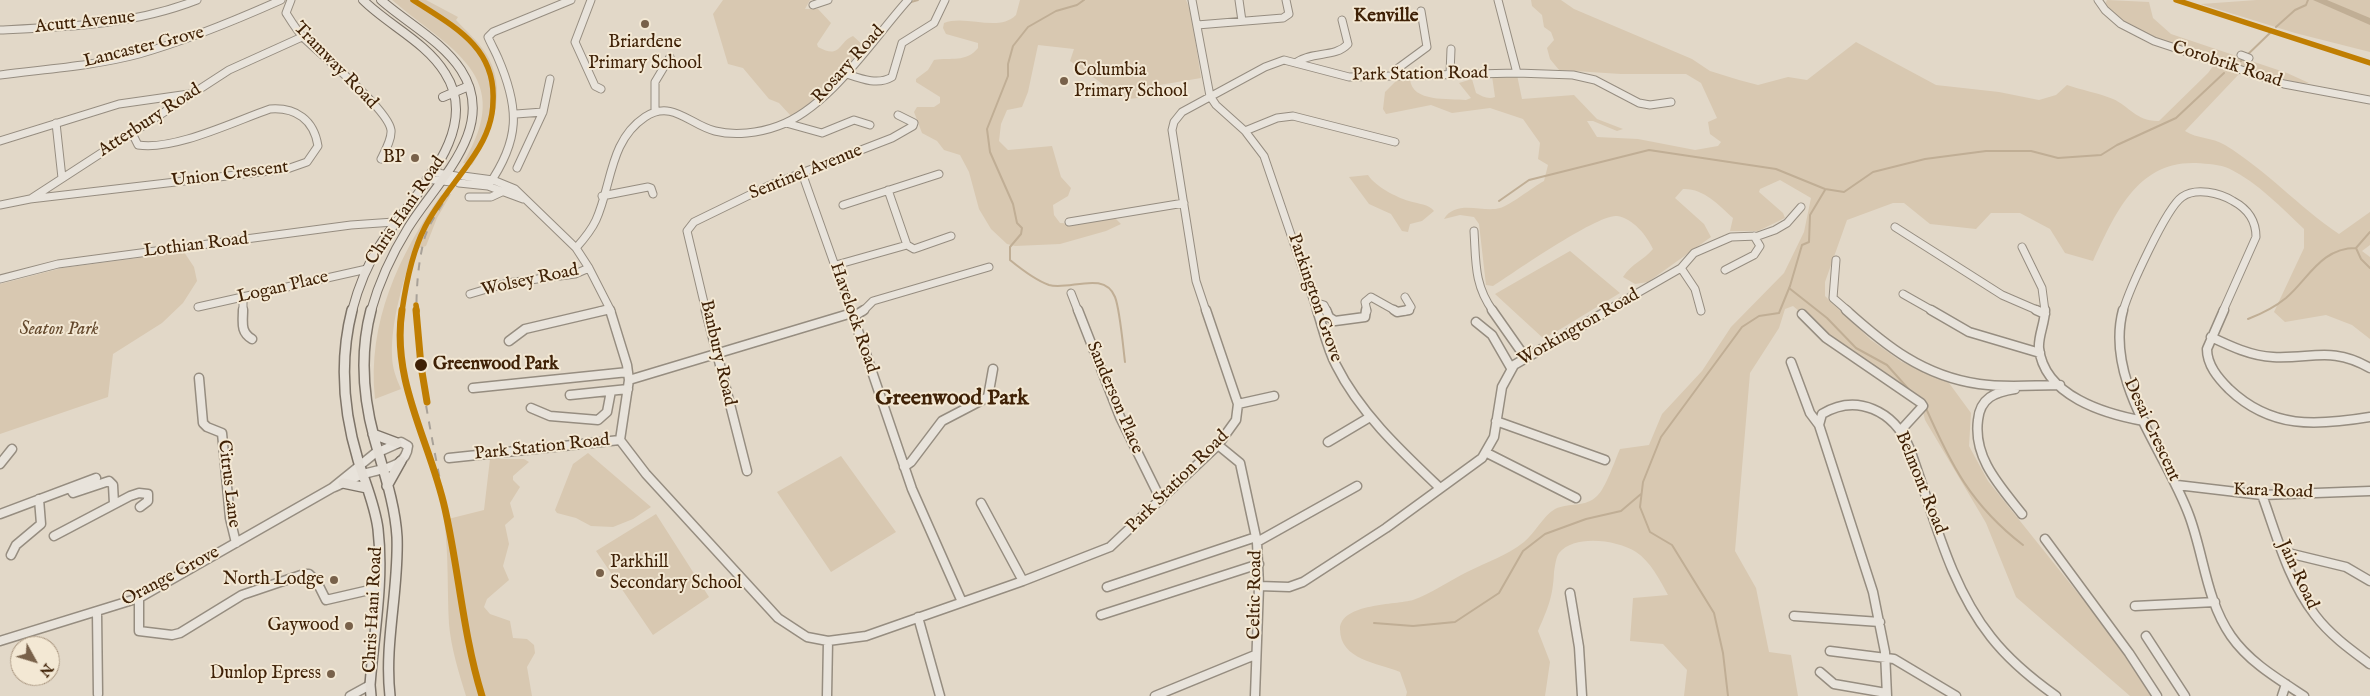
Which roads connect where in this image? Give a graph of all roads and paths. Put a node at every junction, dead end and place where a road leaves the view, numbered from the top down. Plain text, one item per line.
1 (196, 0) edge
2 (281, 0) edge
3 (291, 0) edge
4 (363, 0) edge
5 (381, 0) edge
6 (571, 0) edge
7 (591, 0) edge
8 (828, 0) edge
9 (908, 0) edge
10 (945, 0) edge
11 (1192, 0) edge
12 (1239, 0) edge
13 (1286, 0) edge
14 (1498, 0) edge
15 (2098, 0) edge
16 (812, 6) dead end
17 (1421, 11) dead end
18 (1342, 20) dead end
19 (1242, 21) junction
20 (1197, 25) junction
21 (0, 30) edge
22 (419, 31) junction
23 (402, 32) junction
24 (302, 37) junction
25 (1451, 49) dead end
26 (2241, 55) dead end
27 (670, 57) dead end
28 (2250, 58) dead end
29 (1297, 62) junction
30 (844, 73) junction
31 (1517, 73) junction
32 (1450, 74) junction
33 (0, 75) edge
34 (1395, 76) junction
35 (550, 79) dead end
36 (469, 86) junction
37 (601, 89) dead end
38 (455, 93) junction
39 (191, 94) junction
40 (1210, 96) junction
41 (443, 97) dead end
42 (2370, 100) edge
43 (1671, 102) dead end
44 (543, 112) junction
45 (655, 112) junction
46 (516, 114) junction
47 (898, 115) dead end
48 (56, 123) junction
49 (786, 123) junction
50 (870, 125) dead end
51 (1245, 131) junction
52 (132, 133) junction
53 (0, 141) edge
54 (1395, 142) dead end
55 (381, 159) dead end
56 (517, 168) dead end
57 (802, 173) junction
58 (939, 174) dead end
59 (429, 176) junction
60 (62, 178) junction
61 (443, 178) junction
62 (491, 183) junction
63 (888, 190) junction
64 (504, 191) junction
65 (652, 194) dead end
66 (602, 196) junction
67 (469, 197) dead end
68 (30, 199) junction
69 (525, 200) junction
70 (1184, 203) junction
71 (843, 204) dead end
72 (0, 205) edge
73 (1801, 207) dead end
74 (394, 222) junction
75 (1069, 222) dead end
76 (1895, 227) dead end
77 (1474, 231) dead end
78 (688, 235) joint
79 (951, 236) dead end
80 (1754, 236) junction
81 (907, 245) junction
82 (2022, 247) dead end
83 (576, 248) junction
84 (1836, 260) dead end
85 (836, 265) junction
86 (589, 268) junction
87 (989, 268) dead end
88 (1681, 268) junction
89 (367, 269) junction
90 (1725, 270) dead end
91 (0, 279) edge
92 (1071, 293) dead end
93 (470, 294) dead end
94 (1902, 294) dead end
95 (243, 297) junction
96 (1405, 297) dead end
97 (1314, 302) junction
98 (198, 308) dead end
99 (610, 308) junction
100 (1701, 311) dead end
101 (1802, 314) dead end
102 (2046, 314) junction
103 (853, 315) junction
104 (1476, 322) dead end
105 (2211, 337) junction
106 (252, 339) dead end
107 (509, 341) dead end
108 (718, 353) junction
109 (2040, 353) junction
110 (1525, 358) junction
111 (1791, 362) dead end
112 (1511, 368) junction
113 (2370, 368) edge
114 (993, 369) dead end
115 (629, 376) junction
116 (199, 378) dead end
117 (2062, 386) junction
118 (473, 388) dead end
119 (628, 389) junction
120 (611, 391) junction
121 (570, 395) dead end
122 (1274, 396) dead end
123 (1238, 404) junction
124 (531, 408) dead end
125 (1370, 417) junction
126 (2370, 418) edge
127 (1496, 421) junction
128 (2144, 421) junction
129 (1819, 425) junction
130 (1901, 430) junction
131 (373, 434) junction
132 (620, 440) junction
133 (1328, 442) dead end
134 (397, 443) junction
135 (1218, 445) junction
136 (12, 449) dead end
137 (378, 453) junction
138 (1487, 453) junction
139 (449, 458) dead end
140 (1605, 460) dead end
141 (401, 462) junction
142 (0, 464) edge
143 (904, 467) junction
144 (361, 470) junction
145 (383, 470) junction
146 (747, 471) dead end
147 (96, 478) dead end
148 (343, 483) junction
149 (2177, 485) junction
150 (387, 486) junction
151 (1357, 486) dead end
152 (70, 488) junction
153 (332, 488) junction
154 (367, 488) junction
155 (1440, 488) junction
156 (2370, 491) edge
157 (2262, 494) junction
158 (1576, 498) dead end
159 (40, 499) junction
160 (1161, 500) junction
161 (981, 503) dead end
162 (114, 504) junction
163 (140, 507) dead end
164 (0, 514) edge
165 (2022, 514) dead end
166 (54, 536) dead end
167 (1256, 539) junction
168 (2045, 539) dead end
169 (236, 543) junction
170 (2284, 552) junction
171 (12, 556) dead end
172 (1259, 564) junction
173 (2370, 580) edge
174 (1023, 581) junction
175 (1259, 586) junction
176 (378, 588) junction
177 (1107, 588) dead end
178 (1570, 592) dead end
179 (139, 598) junction
180 (962, 602) junction
181 (2215, 602) junction
182 (2135, 606) dead end
183 (97, 612) junction
184 (1101, 615) dead end
185 (1794, 616) dead end
186 (918, 617) junction
187 (1880, 622) junction
188 (2146, 636) dead end
189 (0, 641) edge
190 (828, 641) junction
191 (1830, 651) dead end
192 (1255, 655) junction
193 (1885, 656) junction
194 (2370, 664) edge
195 (1820, 672) dead end
196 (2286, 684) junction
197 (371, 691) edge
198 (98, 694) dead end
199 (1887, 694) edge
200 (350, 696) edge
201 (390, 696) edge
202 (827, 696) edge
203 (940, 696) edge
204 (1154, 696) edge
205 (1255, 696) edge
206 (1582, 696) edge
207 (1956, 696) edge
208 (2056, 696) edge
209 (2156, 696) edge
210 (2185, 696) edge
211 (2282, 696) edge
212 (2304, 696) edge

1 - 21 street, Acutt Avenue
2 - 33 street, Lancaster Grove
3 - 24 street, Tramway Road
4 - 23 main road, Chris Hani Road
5 - 22 main road, Chris Hani Road
6 - 46 street
7 - 37 street
8 - 16 street
9 - 30 street, Rosary Road
10 - 30 street
11 - 20 street
12 - 19 street
13 - 19 street
14 - 31 street
15 - 42 street, Corobrik Road
17 - 34 street
18 - 29 street
19 - 20 street
20 - 40 street
22 - 23 main road
22 - 36 main road, Chris Hani Road
23 - 38 main road, Chris Hani Road
24 - 39 street, Atterbury Road
24 - 55 street, Tramway Road
25 - 32 street
26 - 28 street
27 - 45 street
29 - 34 street, Park Station Road
29 - 40 street, Park Station Road
30 - 49 street, Rosary Road
31 - 32 street, Park Station Road
31 - 43 street, Park Station Road
32 - 34 street, Park Station Road
35 - 44 street
36 - 38 main road
36 - 61 main road, Chris Hani Road
38 - 41 main road
38 - 59 main road, Chris Hani Road
39 - 48 street
39 - 52 street, Atterbury Road
40 - 51 street, Parkington Grove
40 - 70 street, Park Station Road
44 - 46 street
44 - 56 street
45 - 49 street, Rosary Road
45 - 66 street
46 - 62 street
47 - 57 street, Sentinel Avenue
48 - 53 street
48 - 60 street
49 - 50 street
51 - 54 street
51 - 97 street, Parkington Grove
52 - 60 street, Atterbury Road
52 - 68 street, Union Crescent
57 - 78 street, Sentinel Avenue
57 - 85 street, Havelock Road
58 - 63 street
59 - 61 street
59 - 74 main road, Chris Hani Road
60 - 68 street, Atterbury Road
61 - 62 street
61 - 131 main road, Chris Hani Road
62 - 64 street
62 - 69 street
63 - 71 street
63 - 81 street
64 - 67 street
64 - 69 street
65 - 66 street
66 - 83 street
68 - 72 street, Atterbury Road
69 - 83 street
70 - 75 street
70 - 123 street, Park Station Road
73 - 80 street, Workington Road
74 - 89 main road, Chris Hani Road
74 - 91 street, Lothian Road
76 - 102 street
77 - 110 street
78 - 108 street, Banbury Road
79 - 81 street
80 - 88 street, Workington Road
80 - 90 street
81 - 85 street
82 - 102 street
83 - 86 street
84 - 117 street
85 - 103 street, Havelock Road
86 - 93 street, Wolsey Road
86 - 99 street
87 - 103 street
88 - 100 street
88 - 110 street, Workington Road
89 - 95 street, Logan Place
89 - 144 main road, Chris Hani Road
92 - 160 street, Sanderson Place
94 - 109 street
95 - 98 street, Logan Place
95 - 106 street
96 - 97 street
97 - 125 street, Parkington Grove
99 - 107 street
99 - 115 street
101 - 130 street
102 - 109 street
103 - 108 street
103 - 143 street, Havelock Road
104 - 112 street
105 - 113 street
105 - 126 street, Desai Crescent
105 - 128 street, Desai Crescent
108 - 115 street
108 - 146 street, Banbury Road
109 - 117 street
110 - 112 street, Workington Road
111 - 129 street
112 - 127 street, Workington Road
114 - 143 street
115 - 118 street
115 - 119 street
116 - 169 street, Citrus Lane
117 - 128 street
117 - 165 street
119 - 120 street
119 - 132 street
120 - 121 street
120 - 124 street
122 - 123 street
123 - 135 street, Park Station Road
125 - 133 street
125 - 155 street, Parkington Grove
127 - 138 street, Workington Road
127 - 140 street
128 - 149 street, Desai Crescent
129 - 130 street, Belmont Road
129 - 187 street
130 - 208 street, Belmont Road
131 - 134 main road
131 - 137 main road, Chris Hani Road
132 - 139 street, Park Station Road
132 - 190 street, Park Station Road
134 - 137 street, Orange Grove
134 - 141 street
135 - 160 street, Park Station Road
135 - 167 street, Celtic Road
136 - 142 street
137 - 144 street, Orange Grove
137 - 145 main road, Chris Hani Road
138 - 155 street
138 - 158 street
141 - 145 street, Orange Grove
141 - 150 main road
143 - 180 street, Havelock Road
144 - 145 street, Orange Grove
144 - 148 street, Orange Grove
144 - 153 street, Orange Grove
144 - 154 main road, Chris Hani Road
145 - 150 main road, Chris Hani Road
147 - 152 street
148 - 153 street, Orange Grove
148 - 154 main road
149 - 157 street, Kara Road
149 - 181 street, Desai Crescent
150 - 201 main road, Chris Hani Road
151 - 167 street
152 - 159 street
152 - 162 street
153 - 169 street, Orange Grove
154 - 176 main road, Chris Hani Road
155 - 175 street
156 - 157 street, Kara Road
157 - 170 street, Jain Road
159 - 164 street
159 - 171 street
160 - 174 street, Park Station Road
161 - 174 street
162 - 163 street
162 - 166 street
167 - 172 street, Celtic Road
167 - 177 street
168 - 209 street
169 - 179 street, Orange Grove
170 - 173 street
170 - 194 street, Jain Road
172 - 175 street, Celtic Road
172 - 184 street
174 - 180 street, Park Station Road
175 - 192 street, Celtic Road
176 - 179 street
176 - 197 main road, Chris Hani Road
178 - 206 street
179 - 183 street, Orange Grove
180 - 186 street, Park Station Road
181 - 182 street
181 - 196 street, Desai Crescent
183 - 189 street, Orange Grove
183 - 198 street
185 - 187 street
186 - 190 street, Park Station Road
186 - 203 street
187 - 193 street
188 - 210 street
190 - 202 street
191 - 193 street
192 - 204 street
192 - 205 street, Celtic Road
193 - 199 street
193 - 207 street
195 - 199 street
196 - 211 street
196 - 212 street, Desai Crescent
197 - 200 street

